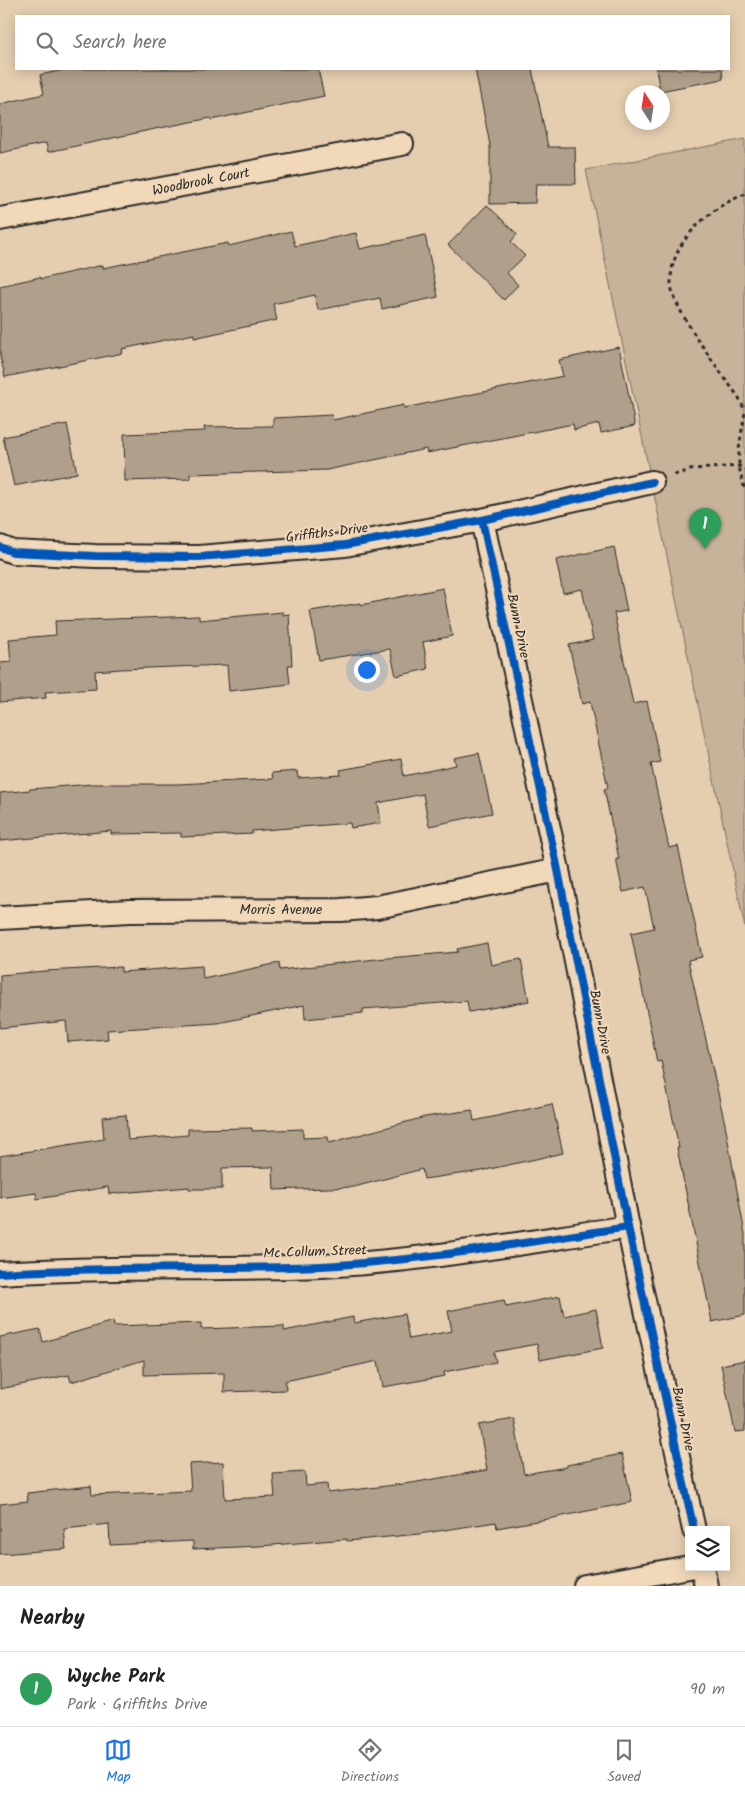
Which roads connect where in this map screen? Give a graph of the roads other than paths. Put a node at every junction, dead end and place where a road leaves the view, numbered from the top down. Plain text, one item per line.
1 (402, 144) dead end
2 (0, 219) edge
3 (652, 482) road end
4 (482, 520) junction
5 (0, 548) edge
6 (558, 870) junction
7 (0, 918) edge
8 (628, 1227) junction
9 (0, 1273) edge
10 (693, 1526) edge
11 (685, 1568) edge
12 (703, 1571) edge
13 (585, 1586) edge
14 (706, 1586) edge

1 - 2 street, Woodbrook Court
3 - 4 street, Griffiths Drive
4 - 5 street, Griffiths Drive
4 - 6 street, Bunn Drive
6 - 7 street, Morris Avenue
6 - 8 street, Bunn Drive
8 - 9 street, Mc Collum Street
8 - 10 street, Bunn Drive
11 - 13 street
12 - 14 street

